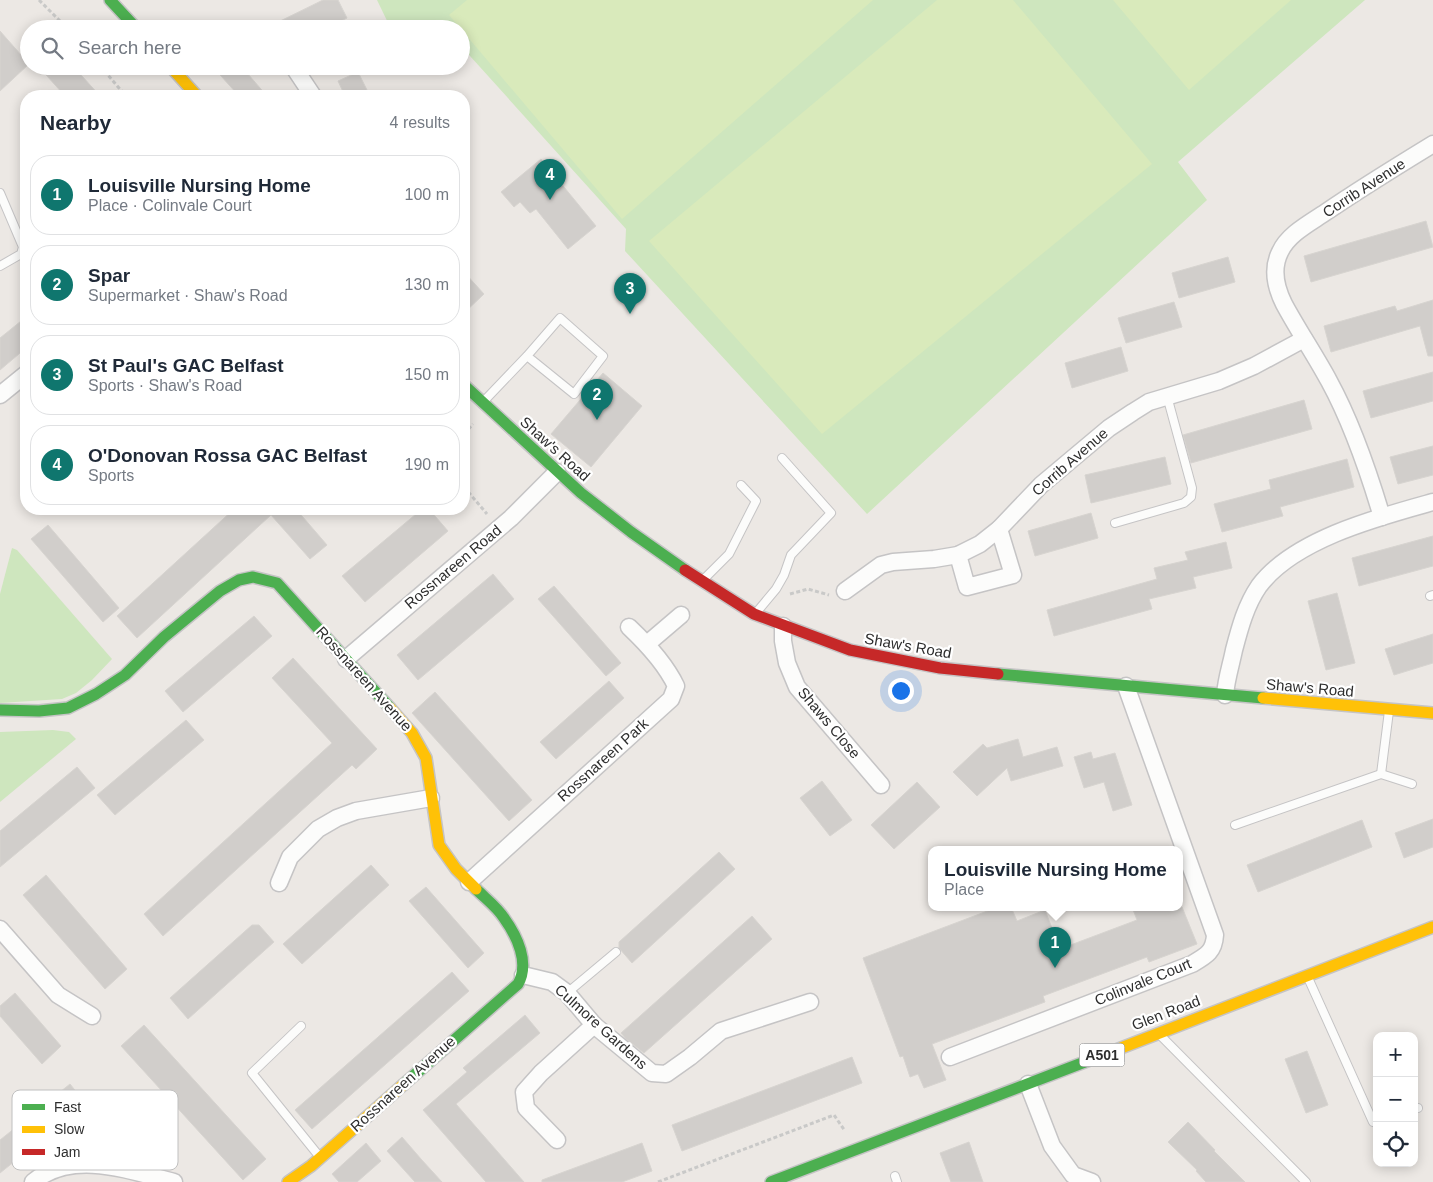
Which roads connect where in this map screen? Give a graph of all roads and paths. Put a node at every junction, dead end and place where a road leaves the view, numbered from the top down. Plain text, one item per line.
1 (40, 0) edge
2 (110, 0) edge
3 (59, 20) edge
4 (128, 20) edge
5 (108, 75) edge
6 (178, 75) edge
7 (299, 75) edge
8 (121, 90) edge
9 (192, 90) edge
10 (309, 90) edge
11 (1432, 150) edge
12 (0, 193) edge
13 (20, 240) edge
14 (20, 255) edge
15 (0, 266) edge
16 (1304, 339) junction
17 (527, 356) junction
18 (20, 379) edge
19 (470, 390) edge
20 (0, 395) edge
21 (1167, 396) junction
22 (483, 402) junction
23 (473, 424) dead end
24 (470, 427) edge
25 (782, 458) dead end
26 (557, 472) junction
27 (741, 486) dead end
28 (470, 494) edge
29 (1433, 502) edge
30 (1382, 517) junction
31 (1115, 523) dead end
32 (499, 528) junction
33 (999, 530) junction
34 (958, 555) junction
35 (702, 582) junction
36 (845, 591) joint
37 (788, 594) dead end
38 (681, 614) dead end
39 (754, 614) junction
40 (783, 626) junction
41 (629, 627) dead end
42 (647, 644) junction
43 (346, 659) junction
44 (1126, 686) junction
45 (1225, 695) junction
46 (0, 710) edge
47 (1389, 710) junction
48 (1433, 713) edge
49 (1382, 774) junction
50 (881, 784) dead end
51 (1412, 784) dead end
52 (431, 798) junction
53 (1235, 825) dead end
54 (469, 882) junction
55 (279, 884) dead end
56 (1433, 927) edge
57 (0, 929) edge
58 (616, 952) dead end
59 (523, 975) junction
60 (1307, 975) junction
61 (567, 993) junction
62 (810, 1002) dead end
63 (92, 1016) dead end
64 (594, 1025) junction
65 (301, 1026) dead end
66 (1158, 1033) junction
67 (950, 1057) dead end
68 (1028, 1084) junction
69 (1373, 1122) edge
70 (849, 1137) dead end
71 (556, 1140) dead end
72 (321, 1157) junction
73 (56, 1170) edge
74 (127, 1170) edge
75 (1070, 1178) edge
76 (34, 1182) edge
77 (174, 1182) edge
78 (288, 1182) edge
79 (658, 1182) edge
80 (771, 1182) edge
81 (1092, 1182) edge
82 (1306, 1182) edge

1 - 3 path
2 - 4 street
5 - 8 path
6 - 9 street
7 - 10 street
11 - 16 street, Corrib Avenue
12 - 13 lane
14 - 15 lane
16 - 21 street, Corrib Avenue
16 - 30 street, Corrib Avenue
17 - 17 lane
17 - 22 lane
18 - 20 street
19 - 22 street, Shaw's Road
21 - 31 lane
21 - 33 street, Corrib Avenue
22 - 26 street, Shaw's Road
23 - 24 path
25 - 39 lane
26 - 32 street, Rossnareen Road
26 - 35 street, Shaw's Road
27 - 35 lane
28 - 32 path
29 - 30 street
30 - 45 street
32 - 43 street, Rossnareen Road
33 - 34 street, Corrib Avenue
33 - 34 street
34 - 36 street, Corrib Avenue
35 - 39 street, Shaw's Road
36 - 37 path
38 - 42 street
39 - 40 street, Shaw's Road
40 - 44 street, Shaw's Road
40 - 50 street, Shaws Close
41 - 42 street, Rossnareen Park
42 - 54 street, Rossnareen Park
43 - 46 street, Rossnareen Avenue
43 - 52 street, Rossnareen Avenue
44 - 45 street, Shaw's Road
44 - 67 street, Colinvale Court
45 - 47 street, Shaw's Road
47 - 48 street, Shaw's Road
47 - 49 lane
49 - 51 lane
49 - 53 lane
52 - 54 street, Rossnareen Avenue
52 - 55 street
54 - 59 street, Rossnareen Avenue
56 - 60 street, Glen Road / A501
57 - 63 street
58 - 61 lane
59 - 61 street, Culmore Gardens
59 - 72 street, Rossnareen Avenue
60 - 66 street, Glen Road / A501
60 - 69 lane
61 - 64 street, Culmore Gardens
62 - 64 street, Culmore Gardens
64 - 71 street
65 - 72 lane
66 - 68 street, Glen Road / A501
66 - 82 lane
68 - 75 street
68 - 80 street, Glen Road / A501
70 - 79 path
72 - 78 street, Rossnareen Avenue
73 - 76 street
74 - 77 street
75 - 81 street

